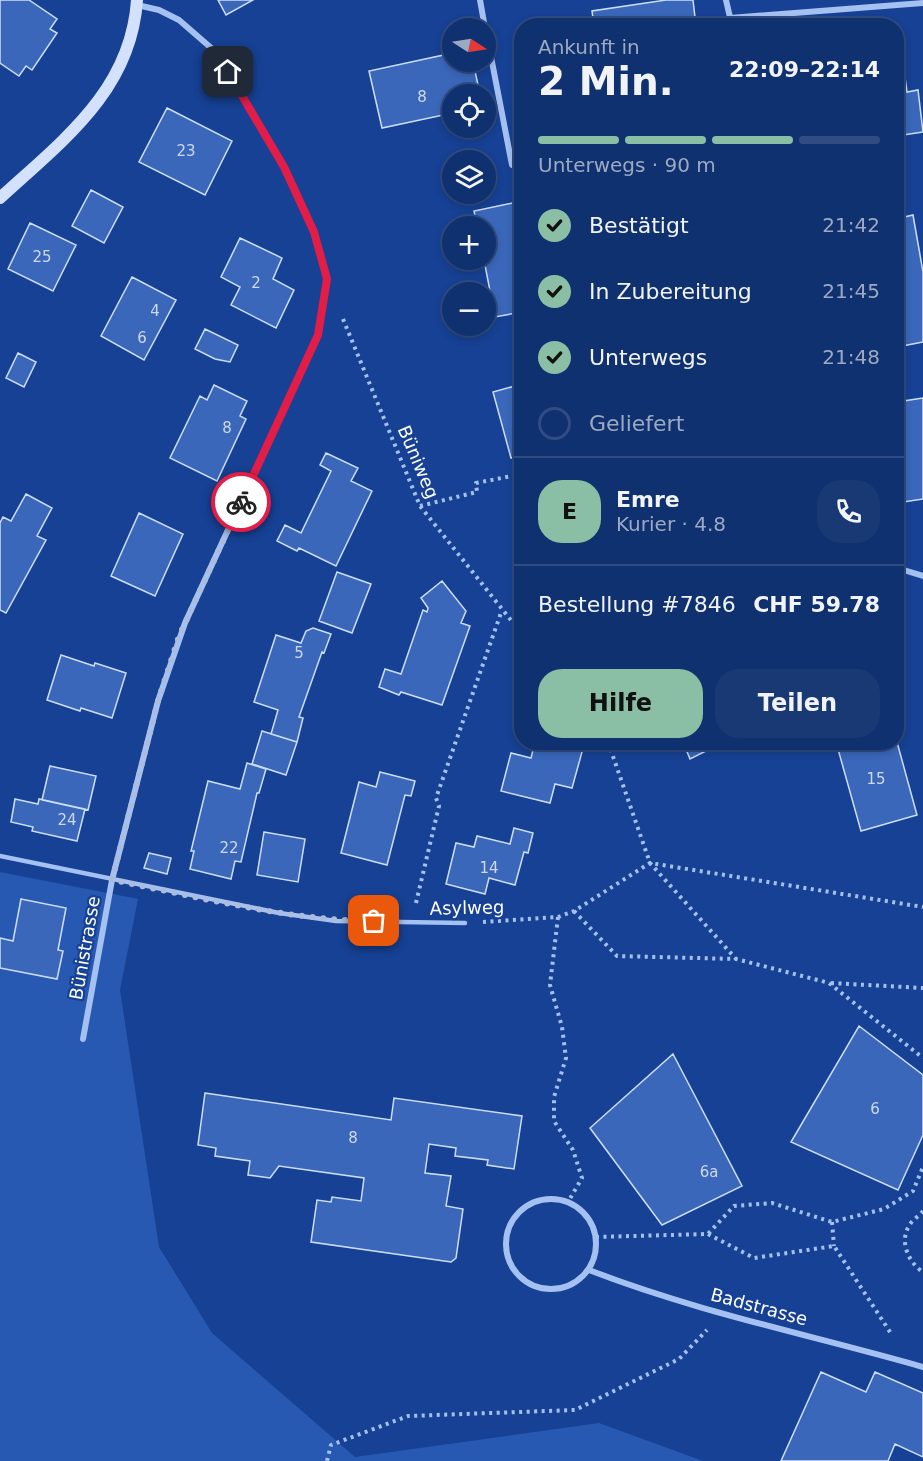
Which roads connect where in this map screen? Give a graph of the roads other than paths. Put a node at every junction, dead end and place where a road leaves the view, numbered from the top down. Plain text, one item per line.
1 (480, 0) edge
2 (726, 0) edge
3 (137, 2) edge
4 (923, 3) edge
5 (484, 18) edge
6 (730, 18) edge
7 (771, 18) edge
8 (494, 72) edge
9 (512, 165) dead end
10 (0, 198) edge
11 (904, 570) edge
12 (923, 576) edge
13 (0, 856) edge
14 (112, 880) junction
15 (465, 923) road end
16 (83, 1039) dead end
17 (589, 1270) junction
18 (923, 1367) edge

1 - 5 street
2 - 6 street
3 - 10 main road
3 - 14 street, Bünistrasse
4 - 7 street
8 - 9 street
11 - 12 street
13 - 14 lane, Asylweg
14 - 15 lane, Asylweg
14 - 16 street, Bünistrasse
17 - 17 street
17 - 18 street, Badstrasse

